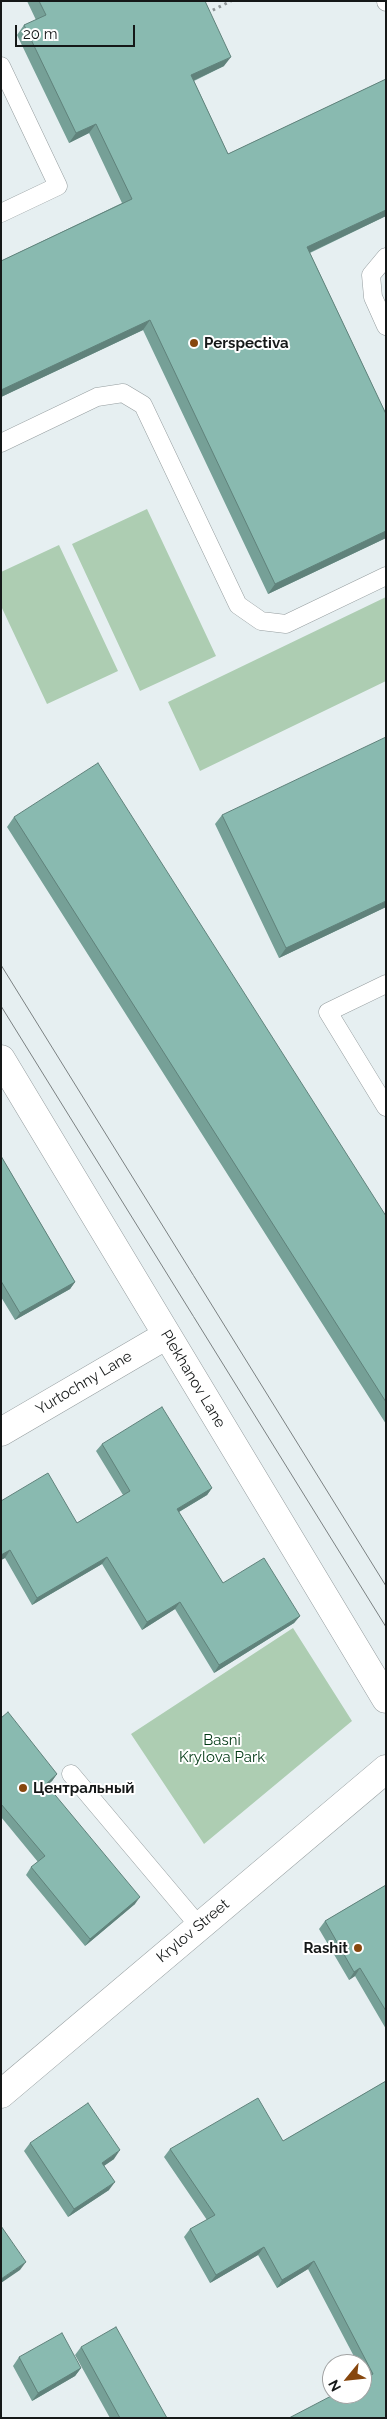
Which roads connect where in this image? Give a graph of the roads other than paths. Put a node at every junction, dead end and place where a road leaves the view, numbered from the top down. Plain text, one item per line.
1 (1, 66) edge
2 (1, 214) edge
3 (386, 257) edge
4 (386, 326) edge
5 (1, 443) edge
6 (386, 576) edge
7 (386, 984) edge
8 (1, 1059) edge
9 (386, 1108) edge
10 (167, 1334) junction
11 (1, 1432) edge
12 (386, 1699) edge
13 (386, 1768) edge
14 (71, 1774) dead end
15 (200, 1926) junction
16 (1, 2094) edge

1 - 2 lane
3 - 4 lane
5 - 6 lane
7 - 9 lane
8 - 10 street, Plekhanov Lane
10 - 11 street, Yurtochny Lane
10 - 12 street, Plekhanov Lane
13 - 15 street, Krylov Street
14 - 15 lane
15 - 16 street, Krylov Street

